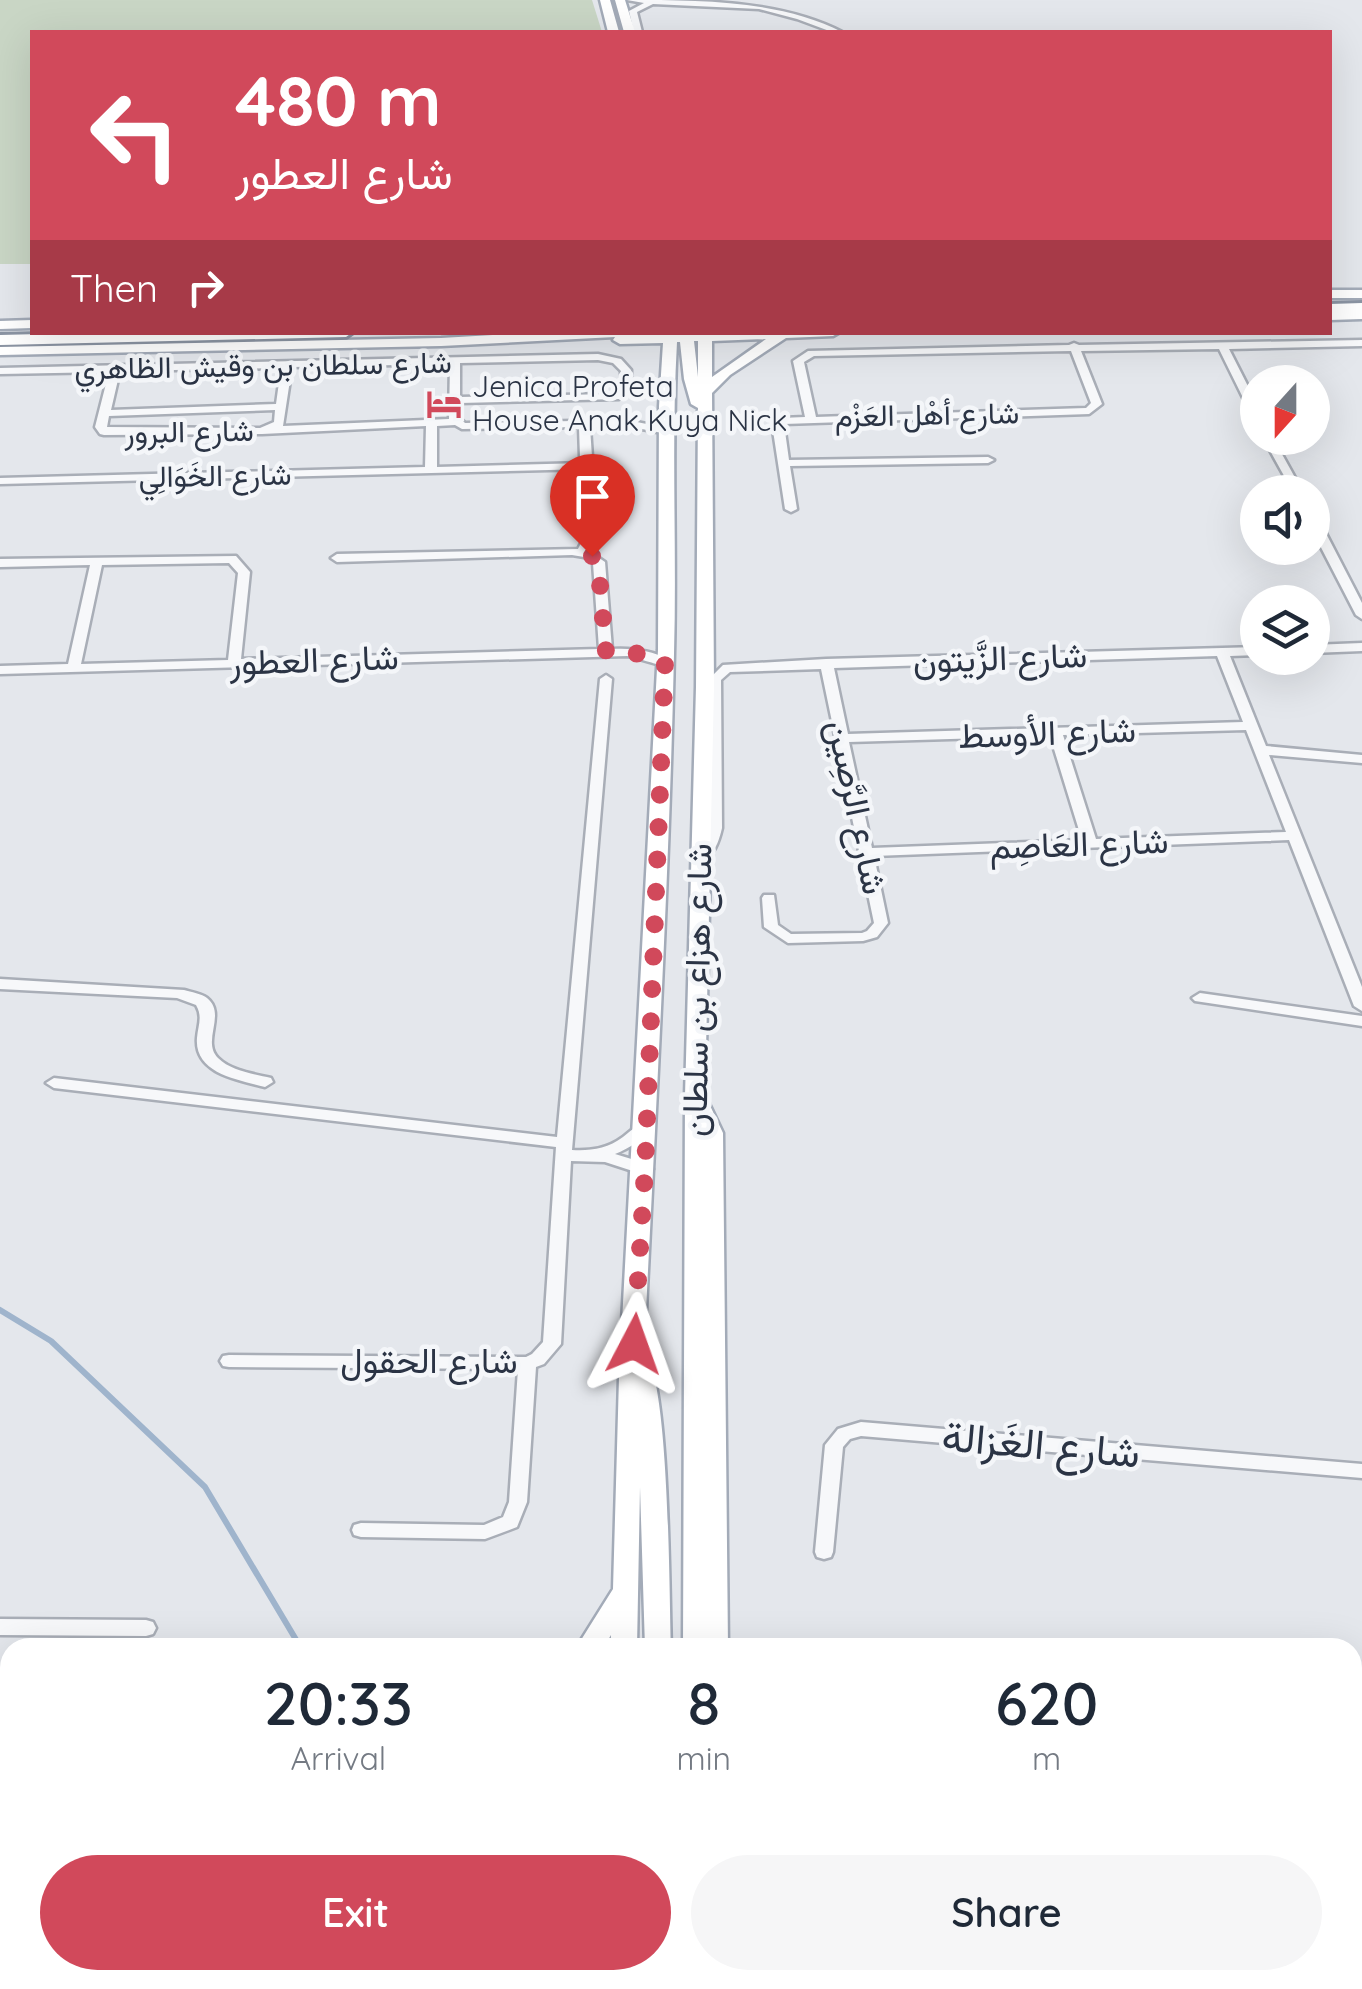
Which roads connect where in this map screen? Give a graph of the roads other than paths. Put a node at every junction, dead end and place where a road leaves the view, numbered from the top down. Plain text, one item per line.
1 (604, 0) edge
2 (620, 0) edge
3 (631, 0) edge
4 (658, 3) junction
5 (613, 30) edge
6 (629, 30) edge
7 (638, 30) edge
8 (833, 30) edge
9 (1332, 295) edge
10 (1362, 304) edge
11 (1332, 309) edge
12 (0, 328) edge
13 (30, 328) edge
14 (216, 335) edge
15 (584, 335) edge
16 (679, 335) edge
17 (705, 335) edge
18 (777, 335) joint
19 (0, 340) edge
20 (507, 340) junction
21 (1362, 342) edge
22 (1222, 344) junction
23 (1074, 346) junction
24 (0, 350) edge
25 (20, 350) junction
26 (455, 361) junction
27 (287, 365) junction
28 (669, 366) junction
29 (0, 368) edge
30 (115, 370) junction
31 (1240, 381) edge
32 (705, 392) junction
33 (454, 400) junction
34 (282, 406) junction
35 (666, 406) junction
36 (105, 413) junction
37 (706, 415) junction
38 (811, 417) junction
39 (454, 422) junction
40 (432, 423) junction
41 (628, 423) junction
42 (584, 424) junction
43 (268, 430) junction
44 (667, 431) junction
45 (988, 460) dead end
46 (784, 464) junction
47 (592, 466) junction
48 (430, 471) junction
49 (0, 481) edge
50 (791, 509) dead end
51 (582, 552) junction
52 (1330, 553) edge
53 (337, 558) dead end
54 (98, 560) junction
55 (0, 563) edge
56 (1362, 615) edge
57 (665, 629) junction
58 (703, 646) junction
59 (1362, 647) edge
60 (1330, 648) edge
61 (606, 652) junction
62 (627, 652) junction
63 (1222, 652) junction
64 (1240, 652) edge
65 (234, 662) junction
66 (665, 663) junction
67 (826, 663) junction
68 (742, 666) junction
69 (74, 668) junction
70 (0, 670) edge
71 (606, 678) dead end
72 (1252, 726) junction
73 (1056, 733) junction
74 (843, 738) junction
75 (1260, 750) junction
76 (1362, 759) edge
77 (1292, 836) junction
78 (1090, 843) junction
79 (866, 852) junction
80 (698, 859) junction
81 (769, 898) dead end
82 (0, 984) edge
83 (1200, 998) dead end
84 (1362, 1006) edge
85 (1362, 1021) edge
86 (264, 1082) dead end
87 (54, 1083) dead end
88 (695, 1096) junction
89 (644, 1126) junction
90 (564, 1148) junction
91 (598, 1155) junction
92 (645, 1170) junction
93 (634, 1344) junction
94 (229, 1360) dead end
95 (527, 1363) junction
96 (1362, 1471) edge
97 (361, 1530) dead end
98 (824, 1552) dead end
99 (626, 1589) junction
100 (0, 1627) edge
101 (146, 1628) dead end
102 (595, 1638) edge
103 (624, 1638) edge
104 (658, 1638) edge
105 (696, 1638) edge
106 (715, 1638) edge

1 - 5 main road
2 - 6 main road
3 - 4 street
4 - 7 street
4 - 8 street
9 - 10 main road
10 - 11 highway
12 - 13 highway
14 - 19 highway
15 - 20 main road
16 - 17 main road
16 - 20 main road
16 - 28 main road, شارع هزاع بن سلطان
16 - 37 main road
17 - 18 main road
17 - 32 main road, شارع هزاع بن سلطان
18 - 32 main road
20 - 25 main road
20 - 28 main road
21 - 22 street
22 - 23 street
22 - 31 street
23 - 38 street
23 - 38 street, شارع أهْل العَزْم
24 - 25 main road
25 - 29 street
26 - 27 street, شارع سلطان بن وقيش الظاهري
26 - 33 street
26 - 33 street, شارع سلطان بن وقيش الظاهري
27 - 30 street, شارع سلطان بن وقيش الظاهري
27 - 34 street, شارع البرور
28 - 35 main road, شارع هزاع بن سلطان
29 - 30 street, شارع سلطان بن وقيش الظاهري
30 - 36 street, شارع البرور
32 - 37 main road, شارع هزاع بن سلطان
33 - 39 street
34 - 36 street
34 - 43 street, شارع البرور
35 - 41 street
35 - 44 main road, شارع هزاع بن سلطان
36 - 43 street, شارع البرور
37 - 58 main road, شارع هزاع بن سلطان
38 - 46 street, شارع أهْل العَزْم
39 - 40 street
39 - 42 street
40 - 43 street
40 - 48 street
41 - 42 street
41 - 44 street
42 - 47 street
44 - 57 main road, شارع هزاع بن سلطان
45 - 46 street
46 - 50 street, شارع أهْل العَزْم
47 - 48 street, شارع الخَوَالِي
47 - 51 street
48 - 49 street, شارع الخَوَالِي
51 - 53 street
51 - 61 street
52 - 56 street
54 - 55 street
54 - 65 street
54 - 69 street
57 - 62 street
57 - 66 main road, شارع هزاع بن سلطان
58 - 68 street, شارع الزَّيتون
58 - 80 main road, شارع هزاع بن سلطان
59 - 60 street
61 - 62 street, شارع العطور
61 - 65 street, شارع العطور
62 - 66 street, شارع العطور
63 - 64 street, شارع الزَّيتون
63 - 67 street, شارع الزَّيتون
63 - 72 street
65 - 69 street, شارع العطور
66 - 89 main road, شارع هزاع بن سلطان
67 - 68 street, شارع الزَّيتون
67 - 74 street, شارع الرَّصِين
68 - 80 street
69 - 70 street, شارع العطور
71 - 90 street, شارع الحقول
72 - 73 street, شارع الأوسط
72 - 75 street
73 - 74 street, شارع الأوسط
73 - 78 street
74 - 79 street, شارع الرَّصِين
75 - 76 street
75 - 77 street
77 - 78 street, شارع العَاصِم
77 - 84 street
78 - 79 street, شارع العَاصِم
79 - 81 street, شارع الرَّصِين
80 - 88 main road, شارع هزاع بن سلطان
82 - 86 street
83 - 85 street
87 - 90 street
88 - 105 main road, شارع هزاع بن سلطان
88 - 106 main road
89 - 91 street
89 - 92 main road, شارع هزاع بن سلطان
90 - 91 street
90 - 95 street, شارع الحقول
91 - 92 street
92 - 93 main road, شارع هزاع بن سلطان
93 - 99 main road, شارع هزاع بن سلطان
93 - 104 main road
94 - 95 street, شارع الحقول
95 - 97 street
96 - 98 street, شارع الغَزالة
99 - 102 main road
99 - 103 main road, شارع هزاع بن سلطان
100 - 101 street

